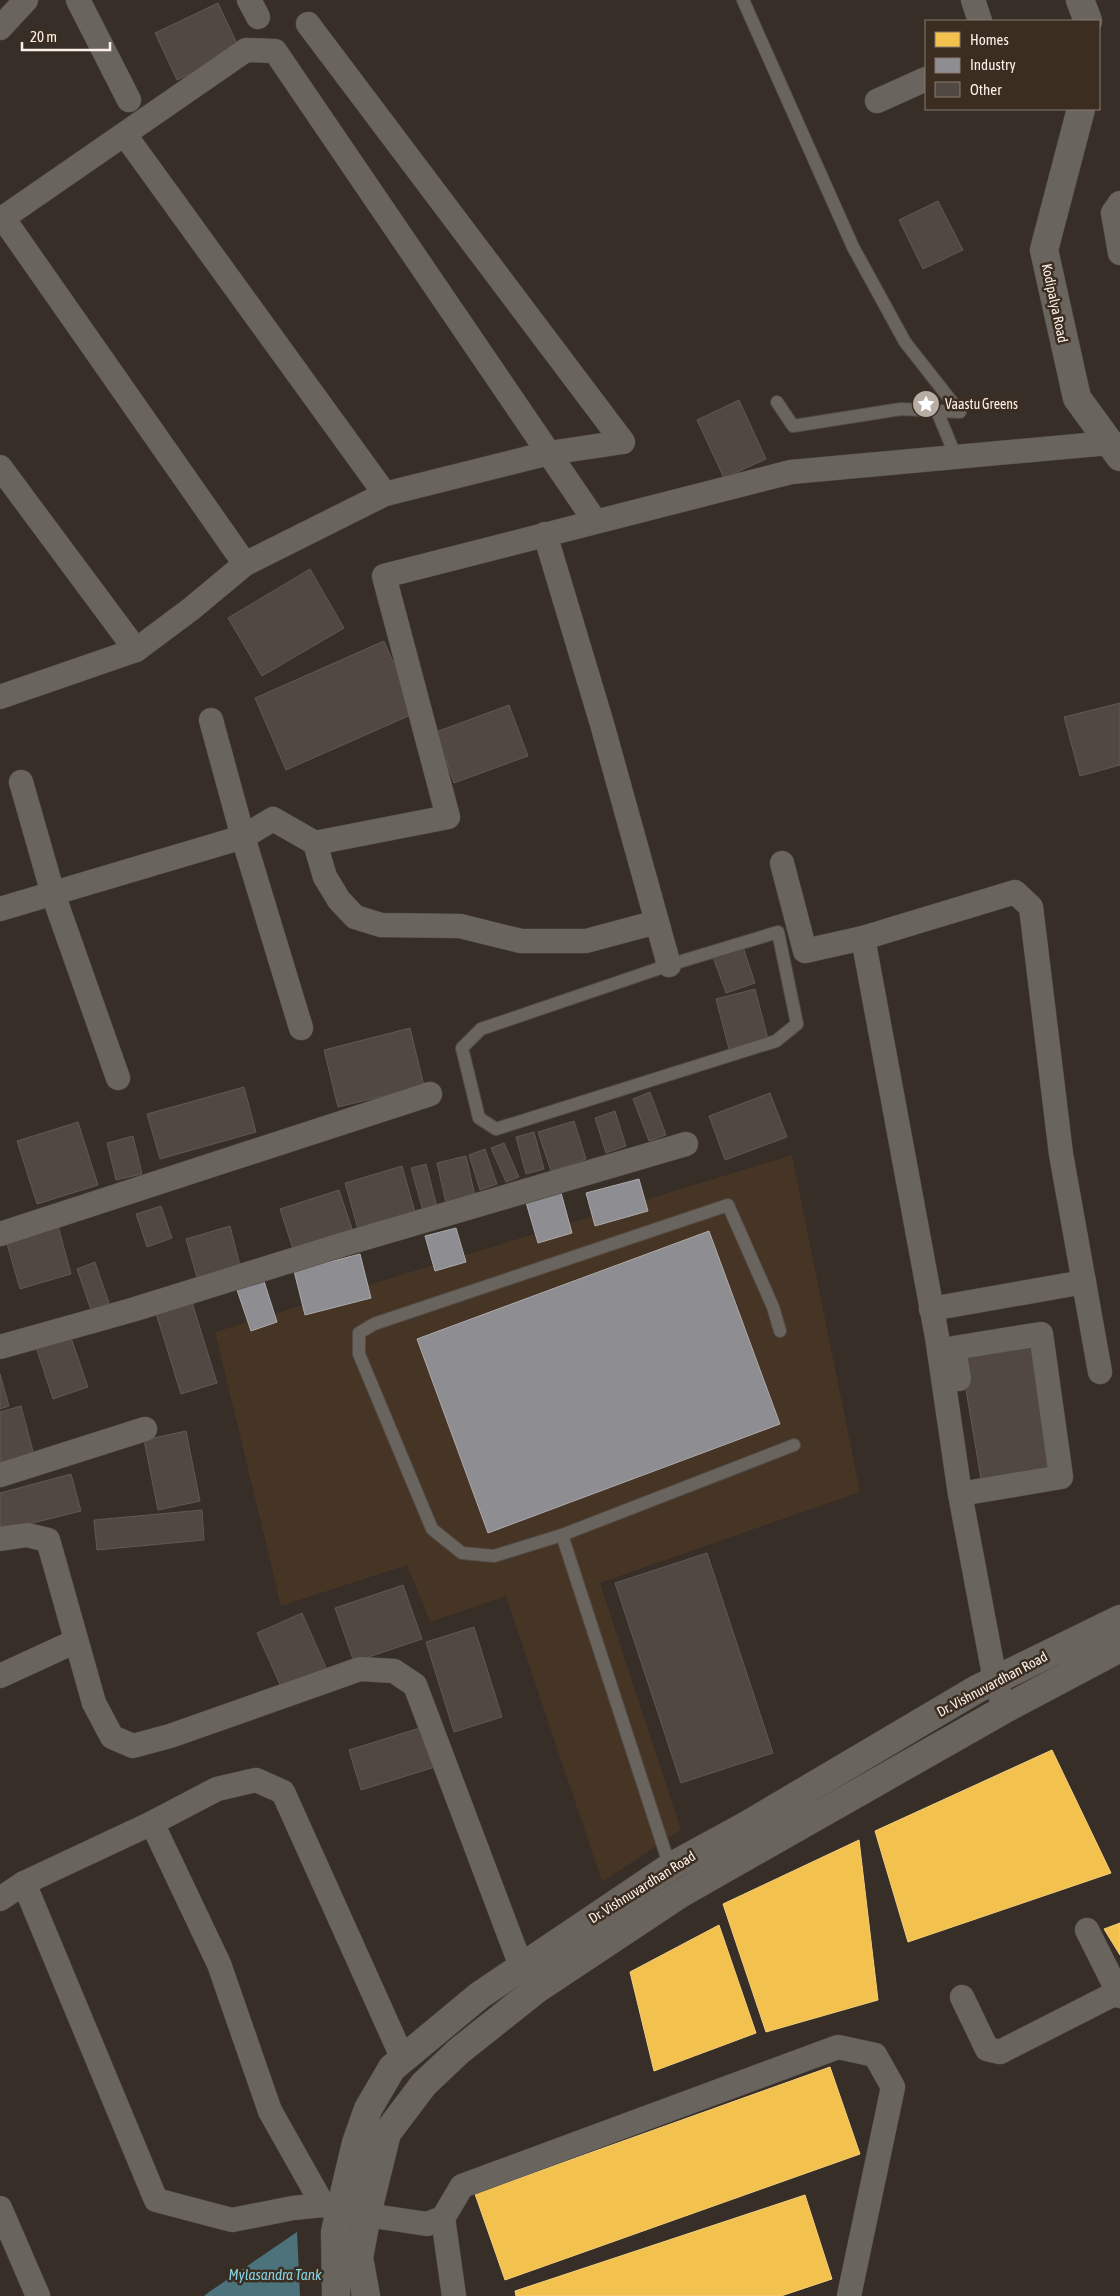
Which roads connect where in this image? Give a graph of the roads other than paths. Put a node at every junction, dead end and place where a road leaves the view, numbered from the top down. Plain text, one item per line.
1 (26, 0) edge
2 (78, 0) edge
3 (743, 0) edge
4 (973, 0) edge
5 (1080, 0) edge
6 (980, 20) edge
7 (1088, 20) edge
8 (308, 24) dead end
9 (0, 28) edge
10 (925, 78) edge
11 (129, 100) dead end
12 (877, 101) dead end
13 (1081, 110) edge
14 (125, 135) junction
15 (1120, 203) edge
16 (1, 219) edge
17 (1120, 253) edge
18 (777, 402) dead end
19 (937, 411) junction
20 (1115, 450) edge
21 (549, 453) junction
22 (956, 457) junction
23 (0, 467) edge
24 (385, 494) junction
25 (595, 521) junction
26 (545, 534) junction
27 (245, 564) junction
28 (136, 650) junction
29 (0, 698) edge
30 (211, 720) dead end
31 (21, 782) dead end
32 (243, 837) junction
33 (315, 843) junction
34 (782, 863) dead end
35 (54, 894) junction
36 (0, 909) edge
37 (657, 922) junction
38 (863, 938) junction
39 (669, 965) junction
40 (301, 1028) dead end
41 (118, 1078) dead end
42 (430, 1094) dead end
43 (686, 1144) dead end
44 (0, 1234) edge
45 (1084, 1282) junction
46 (931, 1309) junction
47 (780, 1331) dead end
48 (0, 1347) edge
49 (1100, 1372) dead end
50 (145, 1429) dead end
51 (794, 1445) dead end
52 (0, 1474) edge
53 (967, 1493) junction
54 (562, 1535) junction
55 (0, 1539) edge
56 (1120, 1619) edge
57 (76, 1641) junction
58 (1120, 1648) edge
59 (0, 1676) edge
60 (995, 1680) junction
61 (1005, 1709) junction
62 (152, 1823) junction
63 (670, 1867) junction
64 (24, 1882) junction
65 (0, 1899) edge
66 (1087, 1930) dead end
67 (521, 1966) junction
68 (1119, 1993) edge
69 (962, 1997) dead end
70 (403, 2059) junction
71 (0, 2208) edge
72 (332, 2208) junction
73 (367, 2214) junction
74 (443, 2218) junction
75 (38, 2296) edge
76 (336, 2296) edge
77 (366, 2296) edge
78 (454, 2296) edge
79 (849, 2296) edge

1 - 9 street
2 - 11 street
3 - 19 lane
4 - 6 street
5 - 7 main road
8 - 21 street
10 - 12 street
13 - 20 main road, Kodipalya Road
14 - 16 street
14 - 21 street
14 - 24 street
15 - 17 street
16 - 27 street
18 - 19 lane
19 - 22 lane
20 - 22 street
21 - 24 street
21 - 25 street
22 - 25 street
23 - 28 street
24 - 27 street
25 - 26 street
26 - 33 street
26 - 37 street
27 - 28 street
28 - 29 street
30 - 32 street
31 - 35 street
32 - 33 street
32 - 35 street
32 - 40 street
33 - 37 street
34 - 38 street
35 - 36 street
35 - 41 street
37 - 39 street
38 - 45 street
38 - 46 street
39 - 39 lane
42 - 44 street
43 - 48 street
45 - 46 street
45 - 49 street
46 - 53 street
47 - 54 lane
50 - 52 street
51 - 54 lane
53 - 53 street
53 - 60 street
54 - 63 lane
55 - 57 street
56 - 60 main road, Dr. Vishnuvardhan Road
57 - 59 street
57 - 67 street
58 - 61 main road, Dr. Vishnuvardhan Road
60 - 61 street
60 - 63 main road, Dr. Vishnuvardhan Road
61 - 73 main road, Dr. Vishnuvardhan Road
62 - 64 street
62 - 70 street
62 - 72 street
63 - 67 main road, Dr. Vishnuvardhan Road
64 - 65 street
64 - 72 street
66 - 68 street
67 - 70 main road, Dr. Vishnuvardhan Road
68 - 69 street
70 - 72 main road, Dr. Vishnuvardhan Road
71 - 75 street
72 - 73 street
72 - 76 main road, Dr. Vishnuvardhan Road
73 - 74 street
73 - 77 main road, Dr. Vishnuvardhan Road
74 - 78 street
74 - 79 street

